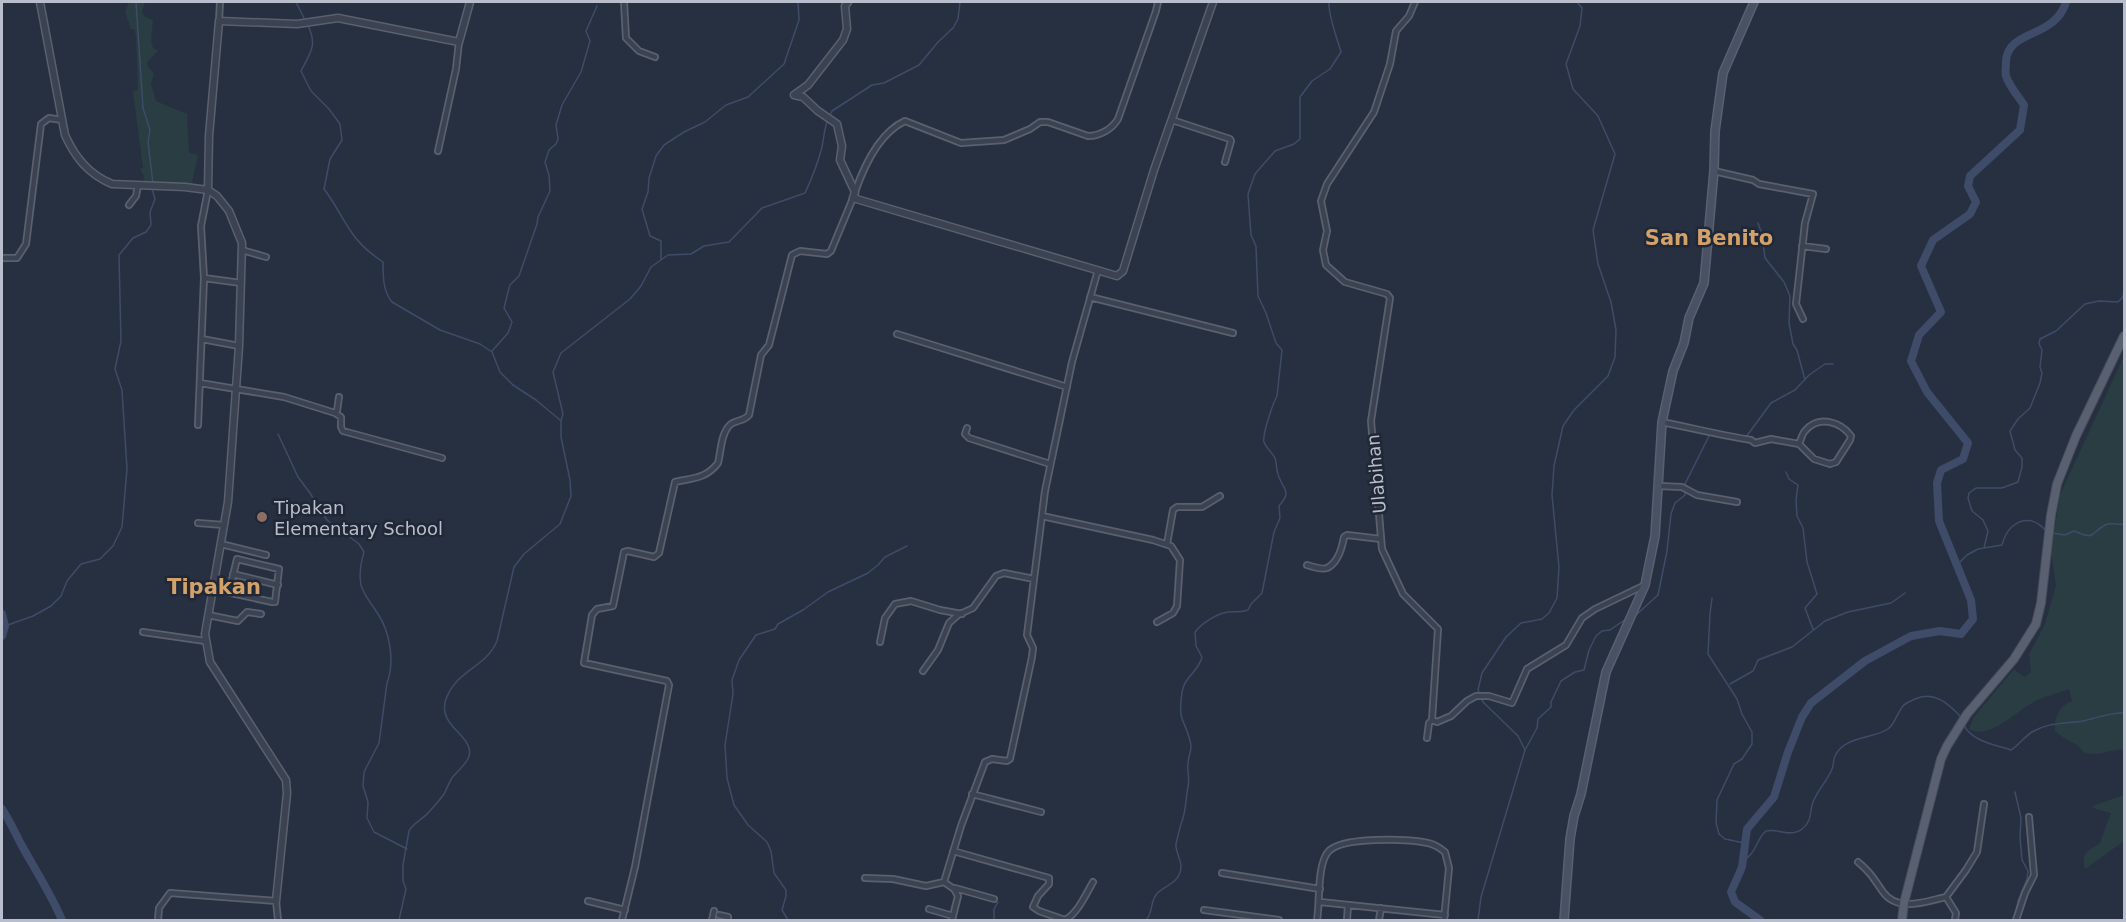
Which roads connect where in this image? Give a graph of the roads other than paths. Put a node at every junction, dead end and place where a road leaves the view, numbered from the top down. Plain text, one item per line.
1 (40, 2) edge
2 (219, 2) edge
3 (470, 2) edge
4 (624, 2) edge
5 (848, 2) edge
6 (1158, 2) edge
7 (1213, 2) edge
8 (1415, 2) edge
9 (1754, 2) edge
10 (219, 21) junction
11 (459, 42) junction
12 (655, 57) dead end
13 (62, 120) junction
14 (1172, 120) junction
15 (438, 151) dead end
16 (1226, 162) dead end
17 (1714, 171) junction
18 (138, 184) junction
19 (208, 190) junction
20 (854, 195) junction
21 (129, 205) dead end
22 (1802, 246) junction
23 (1826, 249) dead end
24 (242, 250) junction
25 (266, 257) dead end
26 (4, 258) dead end
27 (1098, 270) junction
28 (204, 278) junction
29 (241, 283) junction
30 (1090, 297) junction
31 (1803, 319) dead end
32 (1233, 333) dead end
33 (897, 334) dead end
34 (2124, 336) edge
35 (202, 339) junction
36 (239, 346) junction
37 (200, 383) junction
38 (1066, 387) junction
39 (236, 390) junction
40 (339, 397) dead end
41 (335, 413) junction
42 (1662, 422) junction
43 (198, 425) dead end
44 (967, 428) dead end
45 (1799, 444) junction
46 (442, 458) dead end
47 (1050, 465) junction
48 (1659, 486) junction
49 (1220, 496) dead end
50 (1737, 502) dead end
51 (1042, 516) junction
52 (198, 523) dead end
53 (224, 525) junction
54 (1381, 539) junction
55 (221, 544) junction
56 (1167, 544) junction
57 (266, 555) dead end
58 (1307, 566) dead end
59 (233, 574) junction
60 (1034, 579) junction
61 (278, 585) junction
62 (1645, 585) junction
63 (213, 589) junction
64 (229, 592) junction
65 (261, 614) dead end
66 (962, 614) junction
67 (207, 615) junction
68 (1157, 622) dead end
69 (143, 632) dead end
70 (205, 641) junction
71 (880, 642) dead end
72 (923, 671) dead end
73 (1432, 720) junction
74 (1427, 738) dead end
75 (972, 794) junction
76 (1984, 804) dead end
77 (1041, 812) dead end
78 (2029, 817) dead end
79 (953, 851) junction
80 (1858, 862) dead end
81 (1222, 873) dead end
82 (865, 878) dead end
83 (944, 882) junction
84 (1093, 882) dead end
85 (952, 887) junction
86 (1320, 889) junction
87 (1946, 897) junction
88 (994, 899) dead end
89 (276, 901) junction
90 (588, 901) dead end
91 (1320, 902) junction
92 (1904, 903) junction
93 (1348, 905) junction
94 (1381, 908) junction
95 (929, 909) dead end
96 (625, 910) junction
97 (1204, 910) dead end
98 (1412, 912) junction
99 (953, 918) edge
100 (1444, 918) edge
101 (1058, 919) edge
102 (1955, 919) edge
103 (158, 921) edge
104 (278, 921) edge
105 (622, 921) edge
106 (712, 921) edge
107 (728, 921) edge
108 (1279, 921) edge
109 (1317, 921) edge
110 (1347, 921) edge
111 (1379, 921) edge
112 (1411, 921) edge
113 (1564, 921) edge
114 (1902, 921) edge
115 (1963, 921) edge
116 (2016, 921) edge

1 - 13 street
2 - 10 street
3 - 11 street
4 - 12 street
5 - 20 street
6 - 20 street
7 - 14 street
8 - 54 street, Ulabihan
9 - 17 main road
10 - 11 street
10 - 19 street
11 - 15 street
13 - 18 street
13 - 26 street
14 - 16 street
14 - 27 street
17 - 22 street
17 - 42 main road
18 - 19 street
18 - 21 street
19 - 24 street
19 - 28 street
20 - 27 street
20 - 96 street
22 - 23 street
22 - 31 street
24 - 25 street
24 - 29 street
27 - 30 street
28 - 29 street
28 - 35 street
29 - 36 street
30 - 32 street
30 - 38 street
33 - 38 street
34 - 92 main road
35 - 36 street
35 - 37 street
36 - 39 street
37 - 39 street
37 - 43 street
38 - 47 street
39 - 41 street
39 - 53 street
40 - 41 street
41 - 46 street
42 - 45 street
42 - 48 main road
44 - 47 street
45 - 45 street
47 - 51 street
48 - 50 street
48 - 62 main road
49 - 56 street
51 - 56 street
51 - 60 street
52 - 53 street
53 - 55 street
54 - 58 street
54 - 73 street, Ulabihan
55 - 57 street
55 - 63 street
56 - 68 street
59 - 61 street
59 - 61 street
59 - 64 street
60 - 66 street
60 - 75 street
61 - 64 street
62 - 73 street
62 - 113 main road
63 - 64 street
63 - 67 street
65 - 67 street
66 - 71 street
66 - 72 street
67 - 70 street
69 - 70 street
70 - 89 street
73 - 74 street, Ulabihan
75 - 77 street
75 - 79 street
76 - 87 street
78 - 116 street
79 - 83 street
79 - 101 street
80 - 92 street
81 - 86 street
82 - 83 street
83 - 85 street
84 - 101 street
85 - 88 street
85 - 99 street
86 - 91 street
86 - 100 street
87 - 92 street
87 - 102 street
89 - 103 street
89 - 104 street
90 - 96 street
91 - 93 street
91 - 109 street
92 - 114 main road
93 - 94 street
93 - 110 street
94 - 98 street
94 - 111 street
95 - 99 street
96 - 105 street
97 - 108 street
98 - 100 street
98 - 112 street
102 - 115 street
106 - 107 street

